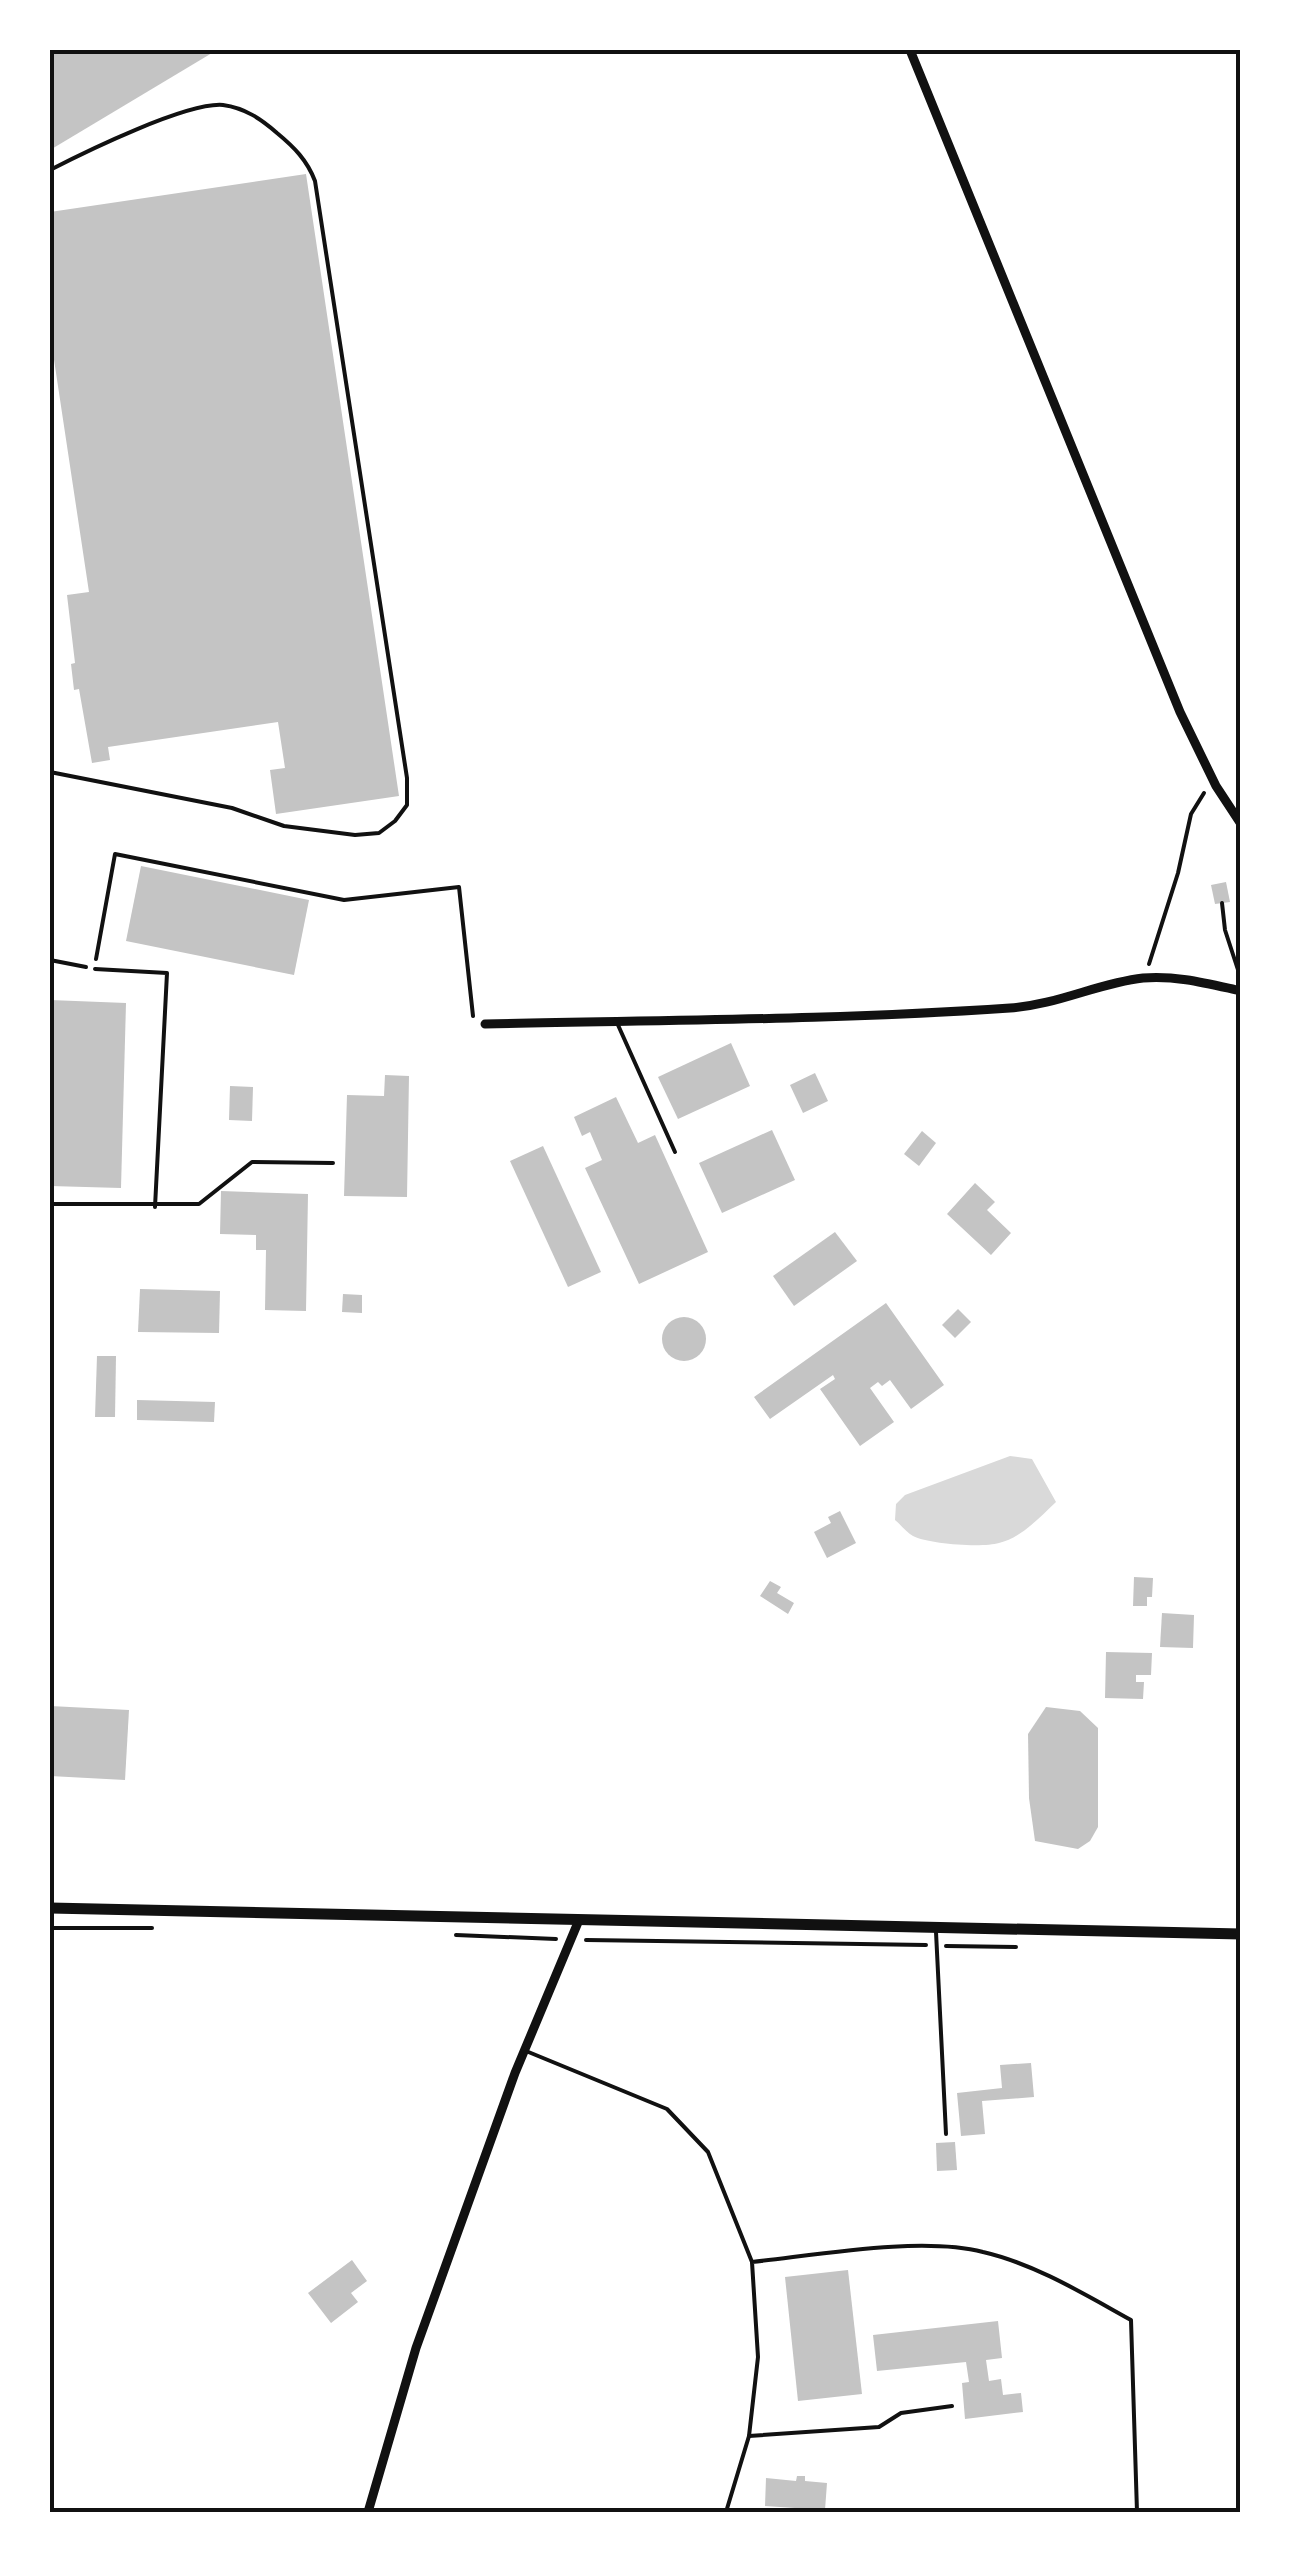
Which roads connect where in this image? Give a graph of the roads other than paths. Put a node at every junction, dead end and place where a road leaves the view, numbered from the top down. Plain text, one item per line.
1 (910, 50) edge
2 (50, 170) edge
3 (50, 772) edge
4 (1241, 824) edge
5 (94, 969) road end
6 (1240, 991) edge
7 (616, 1021) junction
8 (485, 1024) road end
9 (675, 1152) dead end
10 (334, 1164) dead end
11 (50, 1204) edge
12 (155, 1207) junction
13 (50, 1908) edge
14 (579, 1920) junction
15 (936, 1928) junction
16 (1241, 1934) edge
17 (524, 2050) junction
18 (946, 2134) dead end
19 (752, 2262) junction
20 (952, 2406) dead end
21 (749, 2436) junction
22 (368, 2512) edge
23 (726, 2512) edge
24 (1137, 2512) edge

1 - 4 street
2 - 3 lane
5 - 12 lane
6 - 7 street
7 - 8 street
7 - 9 lane
10 - 12 lane
11 - 12 lane
13 - 14 main road
14 - 15 main road
14 - 17 street
15 - 16 main road
15 - 18 lane
17 - 19 lane
17 - 22 street
19 - 21 lane
19 - 24 lane
20 - 21 lane
21 - 23 lane

